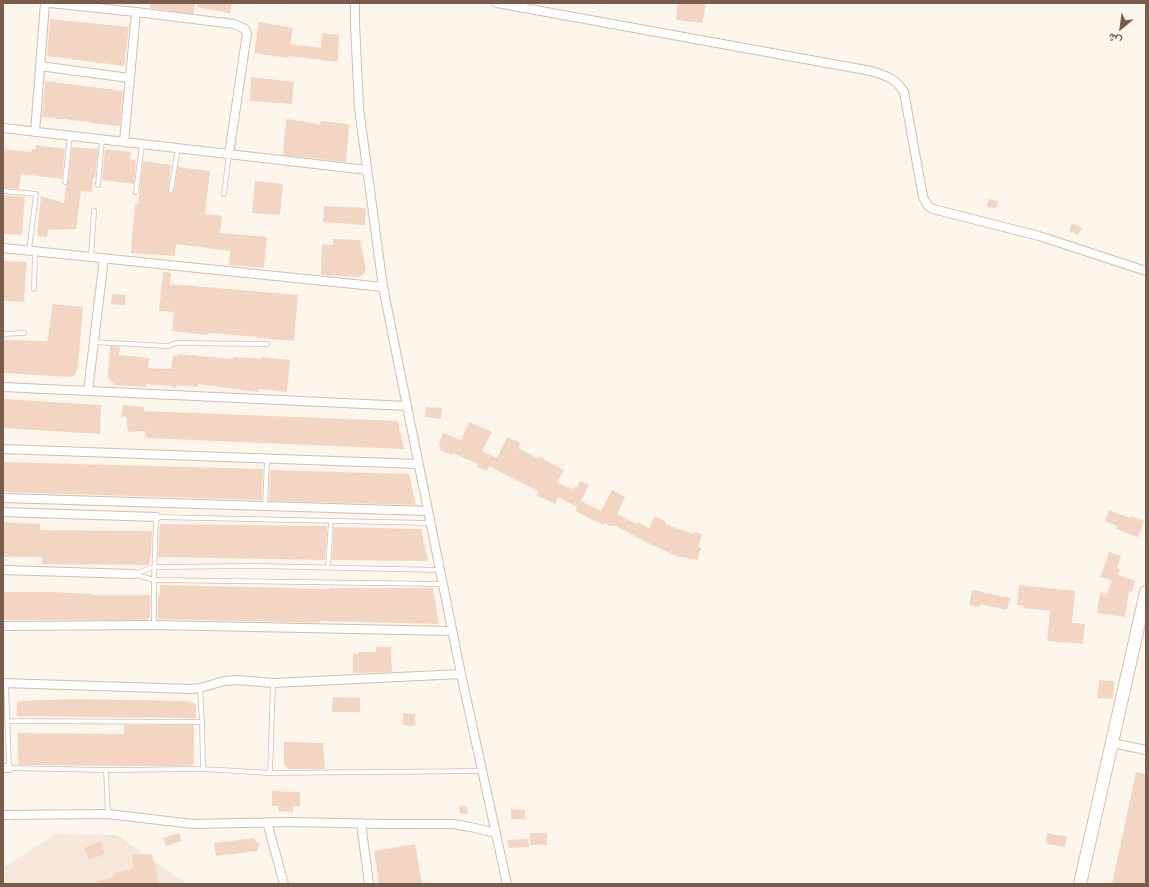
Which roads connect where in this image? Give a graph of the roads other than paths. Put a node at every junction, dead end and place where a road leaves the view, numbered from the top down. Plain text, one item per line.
1 (45, 3) edge
2 (50, 3) edge
3 (355, 3) edge
4 (497, 3) edge
5 (104, 6) edge
6 (136, 12) junction
7 (40, 66) junction
8 (129, 78) junction
9 (3, 128) edge
10 (35, 132) junction
11 (70, 136) junction
12 (102, 140) junction
13 (124, 142) junction
14 (142, 144) junction
15 (178, 148) junction
16 (229, 154) junction
17 (367, 170) junction
18 (65, 182) dead end
19 (98, 185) dead end
20 (171, 190) dead end
21 (3, 191) edge
22 (136, 192) dead end
23 (224, 194) dead end
24 (94, 211) dead end
25 (3, 248) edge
26 (32, 251) junction
27 (91, 257) junction
28 (104, 258) junction
29 (1146, 271) edge
30 (384, 287) junction
31 (34, 289) dead end
32 (24, 333) dead end
33 (3, 334) edge
34 (94, 342) junction
35 (267, 344) dead end
36 (3, 387) edge
37 (88, 391) junction
38 (407, 406) junction
39 (3, 449) edge
40 (267, 458) junction
41 (418, 464) junction
42 (3, 498) edge
43 (265, 507) junction
44 (428, 511) junction
45 (3, 512) edge
46 (156, 517) junction
47 (331, 521) junction
48 (431, 523) junction
49 (154, 567) junction
50 (328, 568) junction
51 (3, 570) edge
52 (441, 570) junction
53 (133, 574) junction
54 (154, 580) junction
55 (443, 584) junction
56 (1146, 592) edge
57 (1144, 607) edge
58 (154, 625) junction
59 (3, 626) edge
60 (452, 631) junction
61 (461, 674) junction
62 (5, 683) edge
63 (273, 684) junction
64 (200, 688) junction
65 (7, 720) junction
66 (202, 722) junction
67 (1112, 743) junction
68 (1146, 750) edge
69 (6, 768) edge
70 (203, 769) junction
71 (106, 770) junction
72 (482, 770) junction
73 (270, 773) junction
74 (108, 814) junction
75 (3, 815) edge
76 (267, 822) junction
77 (362, 823) junction
78 (495, 833) junction
79 (284, 884) edge
80 (369, 884) edge
81 (507, 884) edge
82 (1080, 884) edge

1 - 7 street
2 - 5 street
3 - 17 street
4 - 29 street
5 - 6 street
6 - 8 street
6 - 16 street
7 - 8 street
7 - 10 street
8 - 13 street
9 - 10 street
10 - 11 street
11 - 12 street
11 - 18 lane
12 - 13 street
12 - 19 lane
13 - 14 street
14 - 15 street
14 - 22 lane
15 - 16 street
15 - 20 lane
16 - 17 street
16 - 23 lane
17 - 30 street
21 - 26 lane
24 - 27 lane
25 - 26 street
26 - 27 street
26 - 31 lane
27 - 28 street
28 - 30 street
28 - 34 street
30 - 38 street
32 - 33 lane
34 - 35 lane
34 - 37 street
36 - 37 street
37 - 38 street
38 - 41 street
39 - 40 street
40 - 41 street
40 - 43 lane
41 - 44 street
42 - 43 street
43 - 44 street
44 - 48 street
45 - 46 street
46 - 47 lane
46 - 49 lane
47 - 48 lane
47 - 50 lane
48 - 52 street
49 - 50 lane
49 - 53 lane
49 - 54 lane
50 - 52 lane
51 - 53 street
52 - 55 street
53 - 54 lane
54 - 55 lane
54 - 58 lane
55 - 60 street
56 - 57 street
57 - 67 street
58 - 59 street
58 - 60 street
60 - 61 street
61 - 63 street
61 - 72 street
62 - 64 street
62 - 65 lane
63 - 64 street
63 - 73 lane
64 - 66 lane
65 - 66 lane
65 - 69 lane
66 - 70 lane
67 - 68 street
67 - 82 street
69 - 71 lane
70 - 71 lane
70 - 73 lane
71 - 74 lane
72 - 73 lane
72 - 78 street
74 - 75 street
74 - 76 street
76 - 77 street
76 - 79 street
77 - 78 street
77 - 80 street
78 - 81 street

